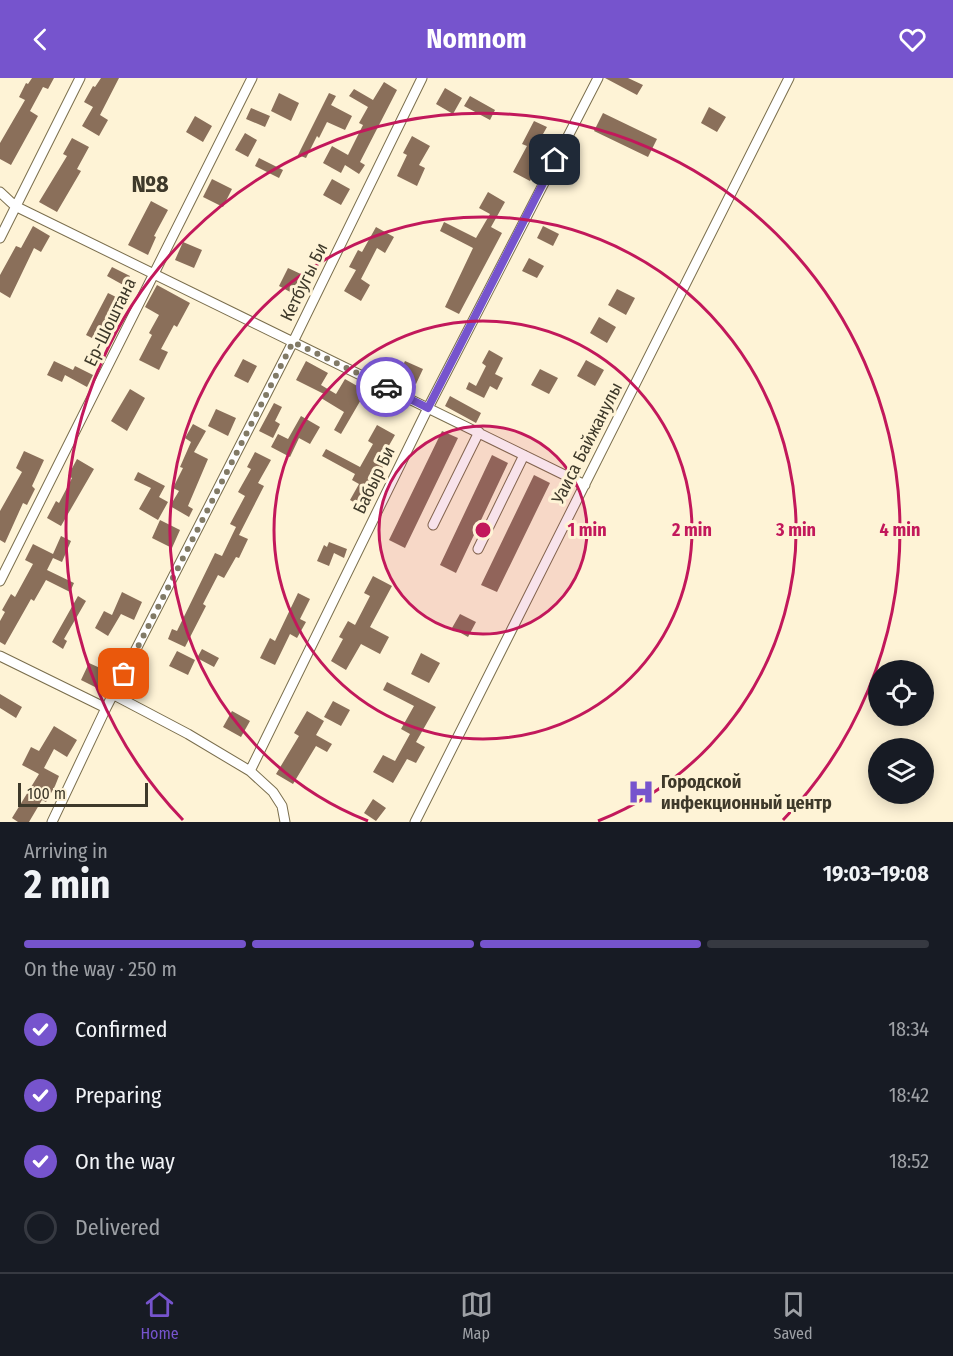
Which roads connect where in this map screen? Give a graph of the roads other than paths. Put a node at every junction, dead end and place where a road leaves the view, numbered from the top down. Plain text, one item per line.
1 (80, 78) edge
2 (252, 78) edge
3 (422, 78) edge
4 (598, 78) edge
5 (789, 78) edge
6 (0, 192) edge
7 (15, 206) junction
8 (0, 238) edge
9 (153, 273) junction
10 (293, 342) junction
11 (428, 408) junction
12 (479, 432) junction
13 (524, 455) junction
14 (585, 485) junction
15 (433, 525) dead end
16 (478, 549) dead end
17 (0, 581) edge
18 (0, 656) edge
19 (114, 695) junction
20 (106, 708) junction
21 (250, 771) junction
22 (52, 822) edge
23 (285, 822) edge
24 (415, 822) edge

1 - 7 street
2 - 9 street, Ер-Шоштана
3 - 10 street, Кетбугы Би
4 - 11 street, Бабыр Би
5 - 14 street, Уаиса Байжанулы
6 - 7 street
7 - 8 street
7 - 9 street
9 - 10 street
9 - 17 street, Ер-Шоштана
10 - 11 street
10 - 19 street, Кетбугы Би
11 - 12 street
11 - 21 street, Бабыр Би
12 - 13 street
12 - 15 street
13 - 14 street
13 - 16 street
14 - 24 street, Уаиса Байжанулы
18 - 20 street
19 - 20 street, Кетбугы Би
19 - 21 street
20 - 22 street, Кетбугы Би
21 - 23 street

